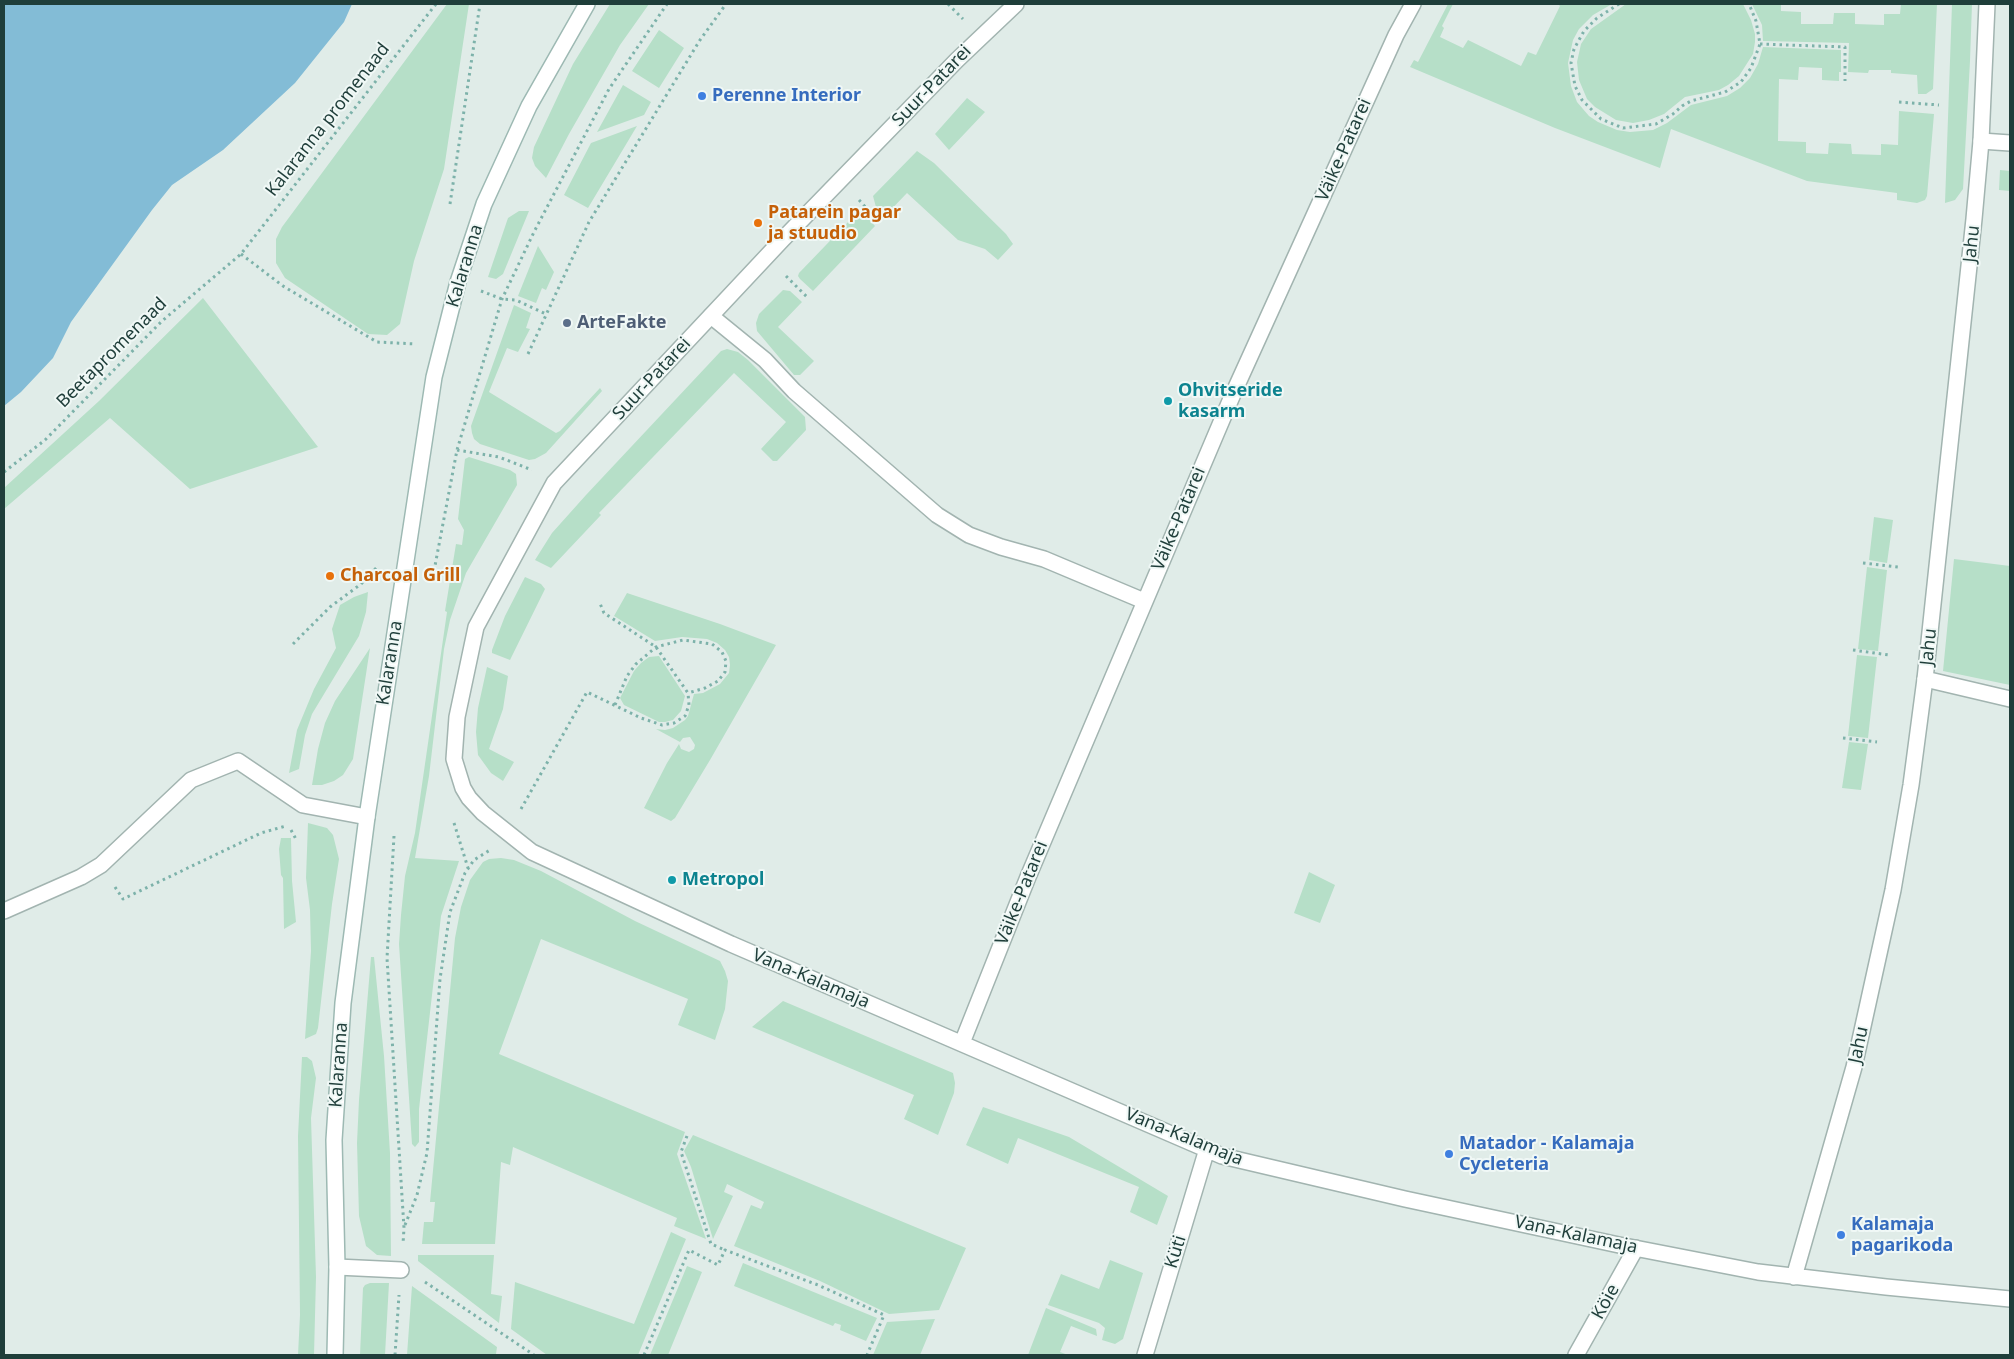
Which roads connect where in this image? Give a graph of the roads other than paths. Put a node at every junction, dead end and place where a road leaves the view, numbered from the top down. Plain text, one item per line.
1 (587, 4) edge
2 (1016, 4) edge
3 (1413, 4) edge
4 (1986, 4) edge
5 (1981, 141) junction
6 (2010, 143) edge
7 (711, 316) junction
8 (1144, 602) junction
9 (1925, 679) junction
10 (2010, 698) edge
11 (367, 817) junction
12 (503, 830) joint
13 (4, 911) edge
14 (962, 1043) junction
15 (1207, 1149) junction
16 (1636, 1248) junction
17 (337, 1267) junction
18 (401, 1270) road end
19 (1794, 1277) junction
20 (2010, 1299) edge
21 (336, 1355) edge
22 (1145, 1355) edge
23 (1576, 1355) edge

1 - 11 street, Kalaranna
2 - 7 street, Suur-Patarei
3 - 8 street, Väike-Patarei
4 - 5 street, Jahu
5 - 6 street
5 - 9 street, Jahu
7 - 8 street
7 - 12 street, Suur-Patarei
8 - 14 street, Väike-Patarei
9 - 10 street
9 - 19 street, Jahu
11 - 13 street
11 - 17 street, Kalaranna
12 - 14 street, Vana-Kalamaja
14 - 15 street, Vana-Kalamaja
15 - 16 street, Vana-Kalamaja
15 - 22 street, Küti
16 - 19 street, Vana-Kalamaja
16 - 23 street, Köie
17 - 18 street
17 - 21 street, Kalaranna
19 - 20 street, Vana-Kalamaja

